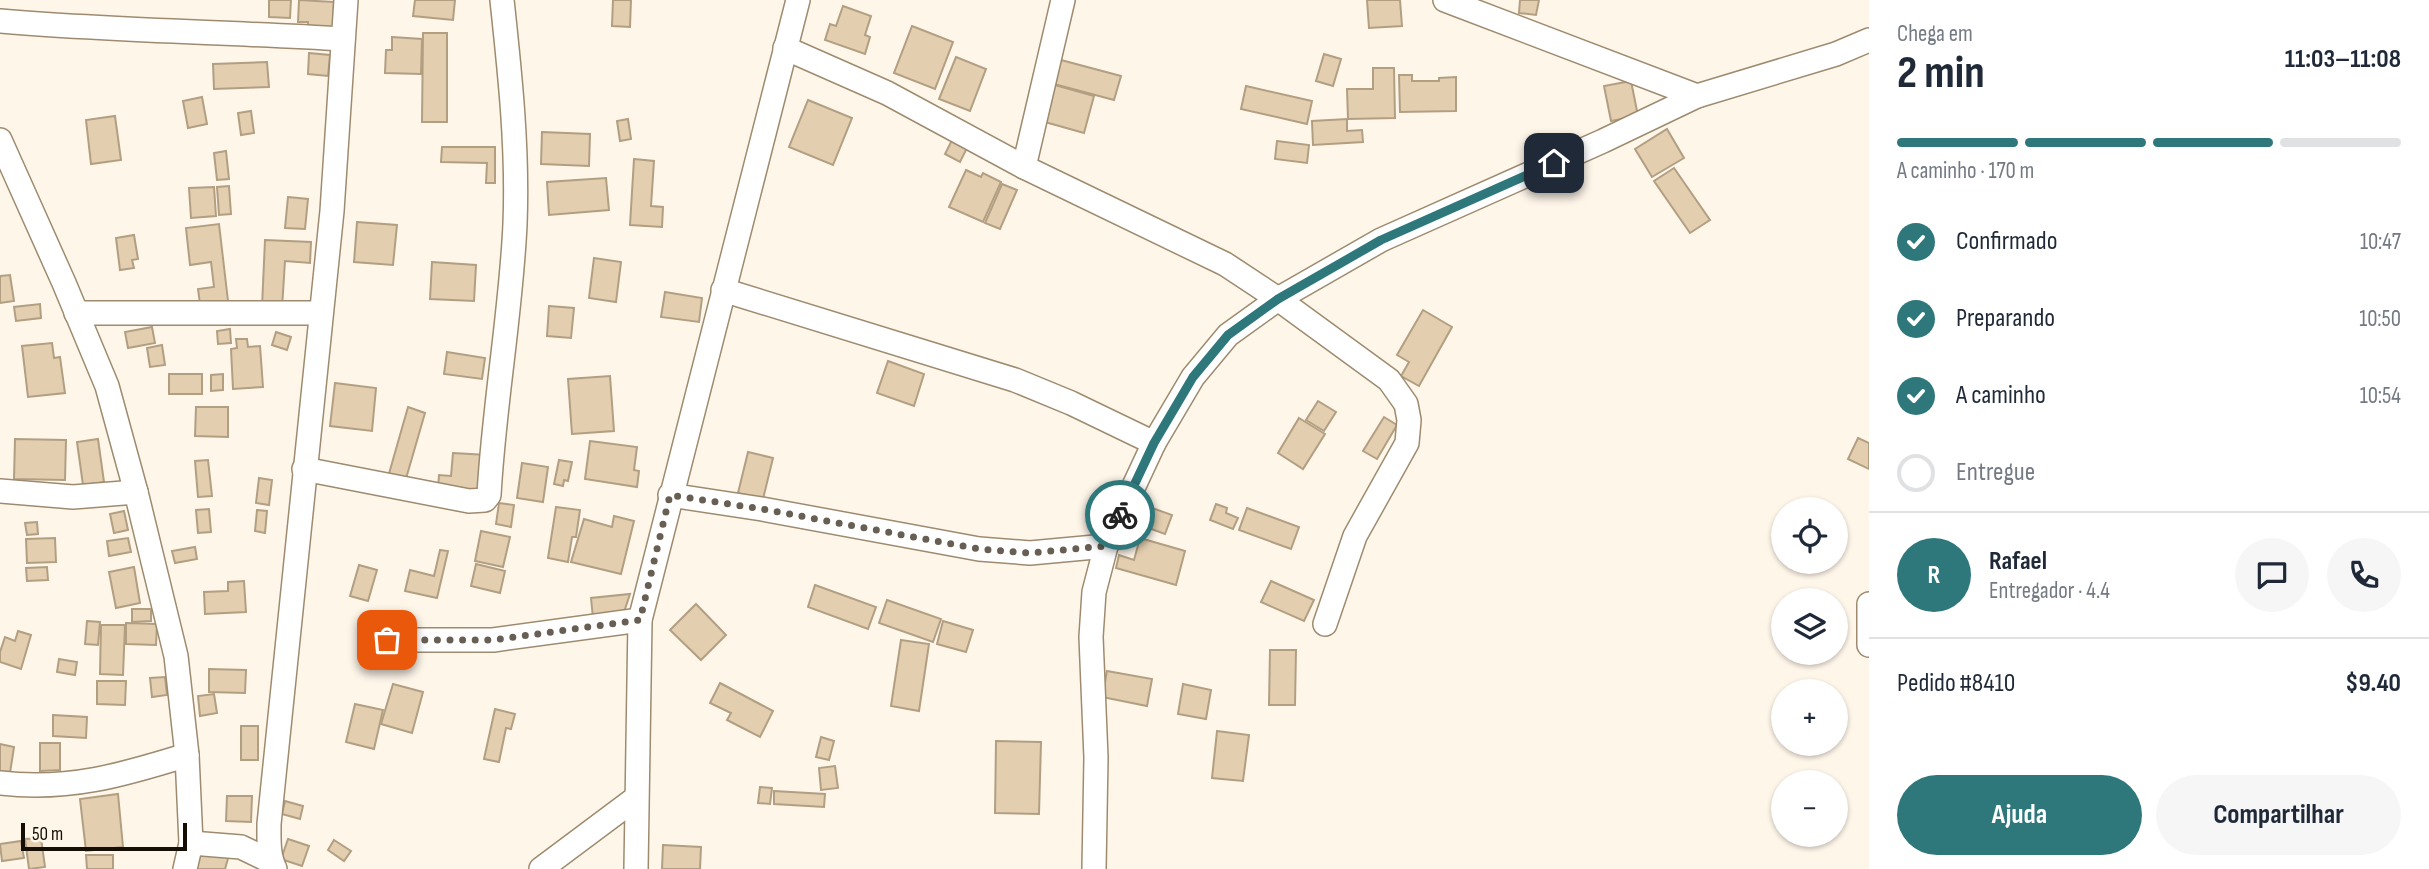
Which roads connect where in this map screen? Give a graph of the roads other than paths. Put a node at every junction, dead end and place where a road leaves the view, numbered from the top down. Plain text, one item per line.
1 (346, 0) edge
2 (502, 0) edge
3 (798, 0) edge
4 (1063, 0) edge
5 (1445, 0) edge
6 (0, 21) edge
7 (342, 39) junction
8 (1869, 40) edge
9 (785, 48) junction
10 (1697, 96) junction
11 (0, 140) edge
12 (1024, 167) junction
13 (723, 290) junction
14 (1278, 299) junction
15 (76, 313) junction
16 (320, 313) junction
17 (1154, 443) junction
18 (304, 470) junction
19 (0, 492) edge
20 (136, 492) junction
21 (670, 495) junction
22 (1105, 546) junction
23 (1869, 604) edge
24 (640, 620) junction
25 (1325, 624) dead end
26 (387, 640) dead end
27 (1869, 645) edge
28 (187, 755) junction
29 (0, 783) edge
30 (636, 798) junction
31 (270, 824) junction
32 (191, 843) junction
33 (241, 847) junction
34 (273, 866) edge
35 (185, 869) edge
36 (541, 869) edge
37 (636, 869) edge
38 (1094, 869) edge

1 - 7 street
2 - 18 street
3 - 9 street
4 - 12 street
5 - 10 street
6 - 7 street
7 - 16 street
8 - 10 street
9 - 12 street
9 - 13 street
10 - 14 street
11 - 15 street
12 - 14 street
13 - 17 street
13 - 21 street
14 - 17 street
14 - 25 street
15 - 16 street
15 - 20 street
16 - 18 street
17 - 22 street
18 - 31 street
19 - 20 street
20 - 28 street
21 - 22 street
21 - 24 street
22 - 38 street
23 - 27 street
24 - 26 street
24 - 30 street
28 - 29 street
28 - 32 street
30 - 36 street
30 - 37 street
31 - 33 street
31 - 34 street
32 - 33 street
32 - 35 street
33 - 34 street

